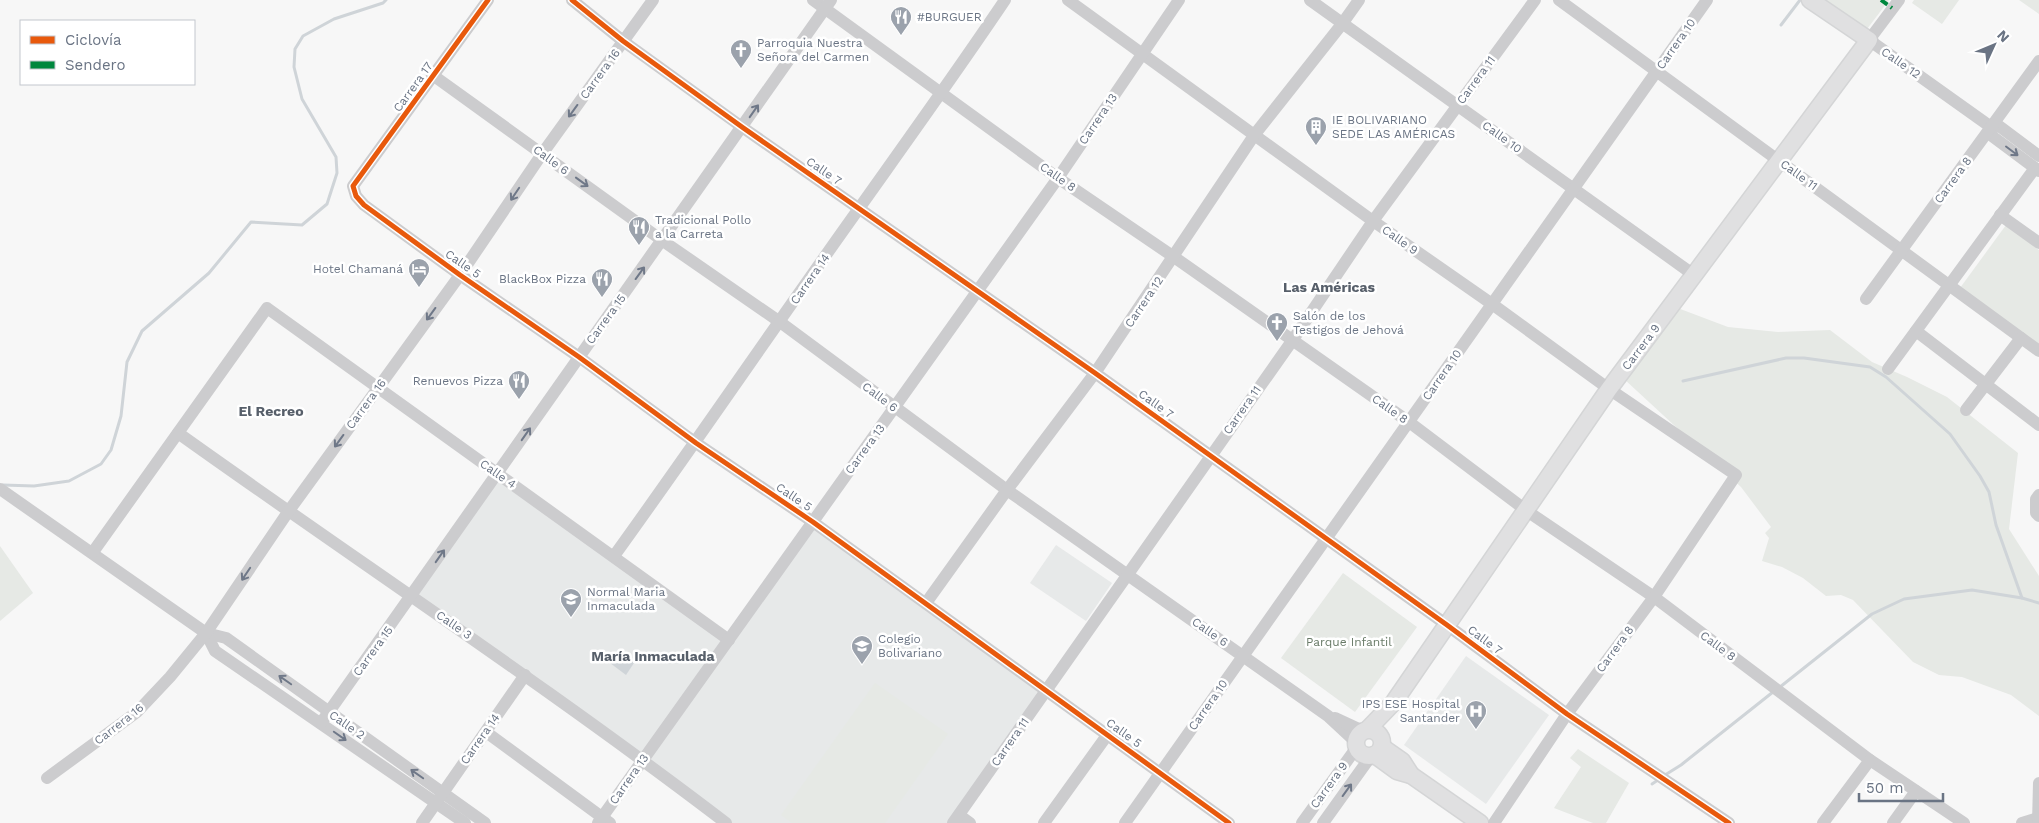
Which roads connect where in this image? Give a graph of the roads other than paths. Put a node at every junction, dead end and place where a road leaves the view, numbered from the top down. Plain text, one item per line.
1 (488, 0) edge
2 (572, 0) edge
3 (653, 0) edge
4 (813, 0) edge
5 (1005, 0) edge
6 (1068, 0) edge
7 (1179, 0) edge
8 (1310, 0) edge
9 (1359, 0) edge
10 (1535, 0) edge
11 (1559, 0) edge
12 (1707, 0) edge
13 (1810, 0) edge
14 (1899, 0) edge
15 (828, 4) edge
16 (1342, 24) junction
17 (1869, 40) junction
18 (623, 42) junction
19 (1141, 54) junction
20 (2039, 61) edge
21 (1657, 70) junction
22 (434, 76) junction
23 (942, 94) junction
24 (1458, 105) junction
25 (742, 127) junction
26 (1991, 127) junction
27 (1255, 134) junction
28 (542, 154) junction
29 (1779, 160) junction
30 (2038, 165) edge
31 (1058, 178) junction
32 (353, 186) joint
33 (1574, 188) junction
34 (860, 207) junction
35 (2000, 215) junction
36 (1373, 221) junction
37 (663, 241) junction
38 (2039, 243) edge
39 (1902, 250) junction
40 (1174, 257) junction
41 (460, 275) junction
42 (1694, 275) junction
43 (1949, 285) junction
44 (978, 290) junction
45 (1866, 299) dead end
46 (1492, 304) junction
47 (780, 322) junction
48 (1916, 331) junction
49 (2021, 338) junction
50 (1292, 341) junction
51 (2039, 351) edge
52 (580, 357) junction
53 (1888, 369) dead end
54 (1095, 373) junction
55 (1986, 384) junction
56 (378, 388) junction
57 (1609, 389) junction
58 (894, 408) junction
59 (1966, 410) dead end
60 (1409, 422) junction
61 (2039, 425) edge
62 (178, 432) junction
63 (696, 443) junction
64 (1210, 455) junction
65 (498, 474) junction
66 (1736, 474) joint
67 (0, 489) edge
68 (1007, 490) junction
69 (2039, 495) edge
70 (1527, 511) junction
71 (288, 512) junction
72 (2039, 516) edge
73 (813, 522) junction
74 (1326, 539) junction
75 (92, 552) junction
76 (614, 556) junction
77 (1128, 575) junction
78 (412, 596) junction
79 (1654, 597) junction
80 (926, 603) junction
81 (1447, 625) junction
82 (206, 633) junction
83 (729, 640) junction
84 (1244, 656) junction
85 (525, 675) junction
86 (1047, 689) junction
87 (1394, 702) junction
88 (329, 712) junction
89 (1568, 714) junction
90 (322, 723) junction
91 (486, 732) junction
92 (1108, 734) junction
93 (1361, 737) junction
94 (1377, 749) junction
95 (643, 760) junction
96 (1870, 760) junction
97 (1161, 772) junction
98 (47, 778) dead end
99 (2039, 783) edge
100 (1916, 791) junction
101 (439, 798) junction
102 (956, 819) edge
103 (1214, 819) edge
104 (2038, 820) edge
105 (604, 821) edge
106 (422, 823) edge
107 (465, 823) edge
108 (485, 823) edge
109 (726, 823) edge
110 (970, 823) edge
111 (1044, 823) edge
112 (1125, 823) edge
113 (1229, 823) edge
114 (1302, 823) edge
115 (1323, 823) edge
116 (1480, 823) edge
117 (1494, 823) edge
118 (1730, 823) edge
119 (1823, 823) edge
120 (1893, 823) edge
121 (1964, 823) edge
122 (2022, 823) edge

1 - 22 street, Carrera 17
2 - 18 street, Calle 7
3 - 18 street, Carrera 16
4 - 15 street, Calle 8
5 - 23 street, Carrera 14
6 - 19 street, Calle 9
7 - 19 street, Carrera 13
8 - 16 street, Calle 10
9 - 16 street, Carrera 12
10 - 24 street, Carrera 11
11 - 21 street, Calle 11
12 - 21 street, Carrera 10
13 - 17 main road, Calle 12
14 - 17 street, Carrera 9
15 - 23 street, Calle 8
25 -> 15 street, Carrera 15
16 - 24 street, Calle 10
16 - 27 street, Carrera 12
17 - 26 street, Calle 12
17 - 29 main road, Carrera 9
18 - 25 street, Calle 7
18 -> 28 street, Carrera 16
19 - 27 street, Calle 9
19 - 31 street, Carrera 13
20 - 26 street, Carrera 8
21 - 29 street, Calle 11
21 - 33 street, Carrera 10
22 - 28 street, Calle 6
22 - 32 street, Carrera 17
23 - 31 street, Calle 8
23 - 34 street, Carrera 14
24 - 33 street, Calle 10
24 - 36 street, Carrera 11
25 - 34 street, Calle 7
25 - 37 street, Carrera 15
26 - 30 street, Calle 12
26 - 39 street, Carrera 8
27 - 36 street, Calle 9
27 - 40 street, Carrera 12
28 -> 37 street, Calle 6
28 -> 41 street, Carrera 16
29 - 39 street, Calle 11
29 - 42 main road, Carrera 9
30 - 35 street
31 - 40 street, Calle 8
31 - 44 street, Carrera 13
32 - 41 street, Calle 5
33 - 42 street, Calle 10
33 - 46 street, Carrera 10
34 - 44 street, Calle 7
34 - 47 street, Carrera 14
35 - 38 street
35 - 43 street
36 - 46 street, Calle 9
36 - 50 street, Carrera 11
37 - 47 street, Calle 6
52 -> 37 street, Carrera 15
39 - 43 street, Calle 11
39 - 45 street, Carrera 8
40 - 50 street, Calle 8
40 - 54 street, Carrera 12
41 - 52 street, Calle 5
41 -> 56 street, Carrera 16
42 - 57 main road, Carrera 9
43 - 48 street
43 - 49 street, Calle 11
44 - 54 street, Calle 7
44 - 58 street, Carrera 13
46 - 57 street, Calle 9
46 - 60 street, Carrera 10
47 - 58 street, Calle 6
47 - 63 street, Carrera 14
48 - 53 street
48 - 55 street
49 - 51 street, Calle 11
49 - 55 street
50 - 60 street, Calle 8
50 - 64 street, Carrera 11
52 - 63 street, Calle 5
65 -> 52 street, Carrera 15
54 - 64 street, Calle 7
54 - 68 street, Carrera 12
55 - 59 street
55 - 61 street
56 - 62 street, Calle 4
56 - 65 street, Calle 4
56 -> 71 street, Carrera 16
57 - 66 street, Calle 9
57 - 70 main road, Carrera 9
58 - 68 street, Calle 6
58 - 73 street, Carrera 13
60 - 70 street, Calle 8
60 - 74 street, Carrera 10
62 - 71 street, Calle 3
62 - 75 street
63 - 73 street, Calle 5
63 - 76 street, Carrera 14
64 - 74 street, Calle 7
64 - 77 street, Carrera 11
65 - 76 street, Calle 4
78 -> 65 street, Carrera 15
66 - 79 street, Carrera 8
67 - 75 street, Calle 2
68 - 77 street, Calle 6
68 - 80 street, Carrera 12
69 - 72 street
70 - 79 street, Calle 8
70 - 81 main road, Carrera 9
71 - 78 street, Calle 3
71 -> 82 street, Carrera 16
73 - 80 street, Calle 5
73 - 83 street, Carrera 13
74 - 81 street, Calle 7
74 - 84 street, Carrera 10
75 - 82 street, Calle 2
76 - 83 street, Calle 4
77 - 84 street, Calle 6
77 - 86 street, Carrera 11
78 - 85 street, Calle 3
78 - 88 street, Carrera 15
79 - 89 street, Carrera 8
79 - 96 street, Calle 8
80 - 86 street, Calle 5
81 - 87 main road, Carrera 9
81 - 89 street, Calle 7
88 -> 82 street, Calle 2
82 - 90 street, Calle 2
82 - 98 street, Carrera 16
83 - 95 street, Carrera 13
84 - 93 street, Calle 6
84 - 97 street, Carrera 10
85 - 91 street, Carrera 14
85 - 95 street, Calle 3
86 - 92 street, Calle 5
86 - 102 street, Carrera 11
87 - 93 main road, Carrera 9
87 - 94 main road, Carrera 9
88 - 90 street, Carrera 15
101 -> 88 street, Calle 2
89 - 117 street, Carrera 8
89 - 118 street, Calle 7
90 -> 101 street, Calle 2
91 - 101 street, Carrera 14
91 - 105 street
92 - 97 street, Calle 5
92 - 111 street
93 - 94 main road
93 - 94 main road
93 - 114 street, Carrera 9
115 -> 94 street, Carrera 9
94 - 116 main road
95 - 105 street, Carrera 13
95 - 109 street, Calle 3
96 - 100 street, Calle 8
96 - 119 street
97 - 103 street, Calle 5
97 - 112 street, Carrera 10
99 - 104 street
100 - 120 street
100 - 121 street, Calle 8
101 - 106 street, Carrera 14
101 - 107 street, Calle 2
101 - 108 street, Calle 2
102 - 110 street
103 - 113 street, Calle 5
104 - 122 street

